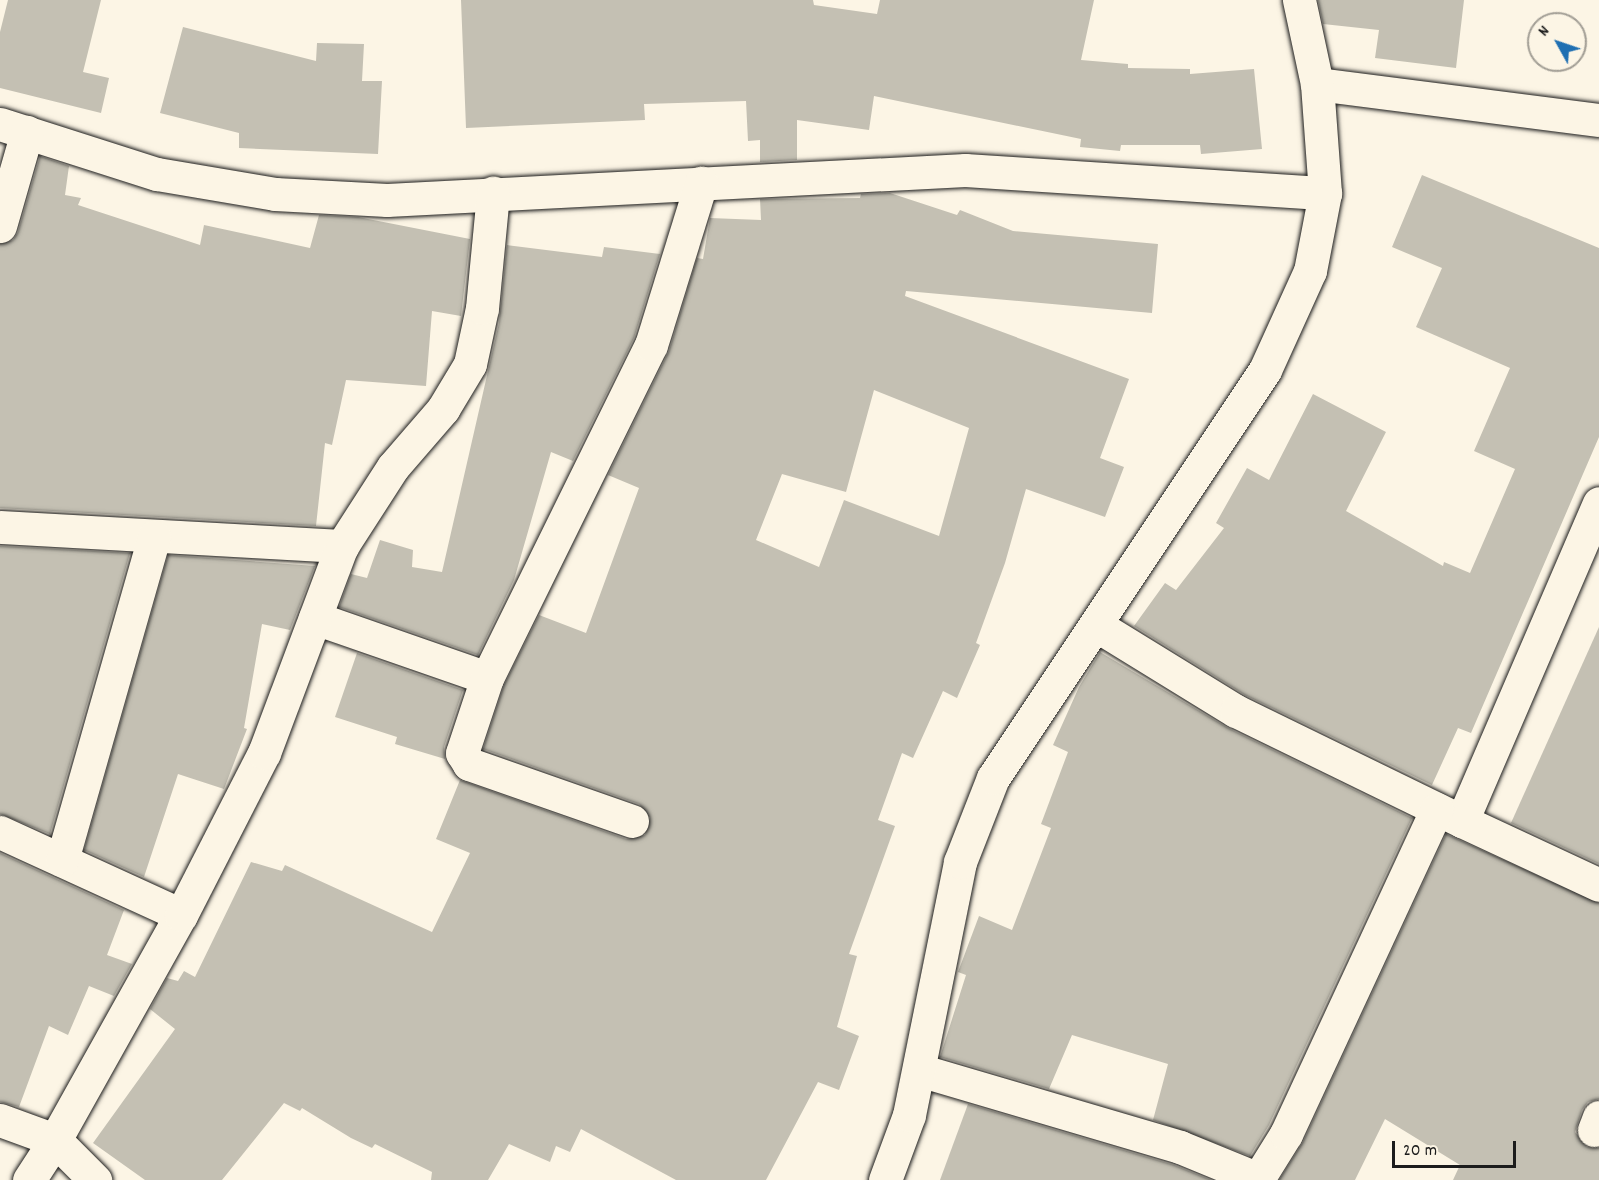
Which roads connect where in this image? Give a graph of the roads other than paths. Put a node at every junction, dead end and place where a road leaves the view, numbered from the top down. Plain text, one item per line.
1 (1299, 0) edge
2 (1317, 84) junction
3 (1599, 120) edge
4 (14, 128) edge
5 (701, 183) junction
6 (493, 193) junction
7 (1325, 193) junction
8 (0, 226) edge
9 (1599, 503) edge
10 (0, 527) edge
11 (154, 537) junction
12 (342, 546) junction
13 (315, 618) junction
14 (1096, 625) junction
15 (487, 678) junction
16 (1449, 815) junction
17 (632, 821) dead end
18 (0, 832) edge
19 (62, 860) junction
20 (1599, 885) edge
21 (181, 915) junction
22 (919, 1070) junction
23 (0, 1120) edge
24 (56, 1140) junction
25 (29, 1180) edge
26 (95, 1180) edge
27 (885, 1180) edge
28 (1258, 1180) edge

1 - 2 main road
2 - 3 main road
2 - 7 main road
4 - 6 main road
4 - 8 main road
5 - 6 main road
5 - 7 main road
5 - 15 main road
6 - 12 main road
7 - 14 main road
9 - 16 main road
10 - 11 main road
11 - 12 main road
11 - 19 main road
12 - 13 main road
13 - 15 main road
13 - 21 main road
14 - 16 main road
14 - 22 main road
15 - 17 main road
16 - 20 main road
16 - 28 main road
18 - 19 main road
19 - 21 main road
21 - 24 main road
22 - 27 main road
22 - 28 main road
23 - 24 main road
24 - 25 main road
24 - 26 main road

